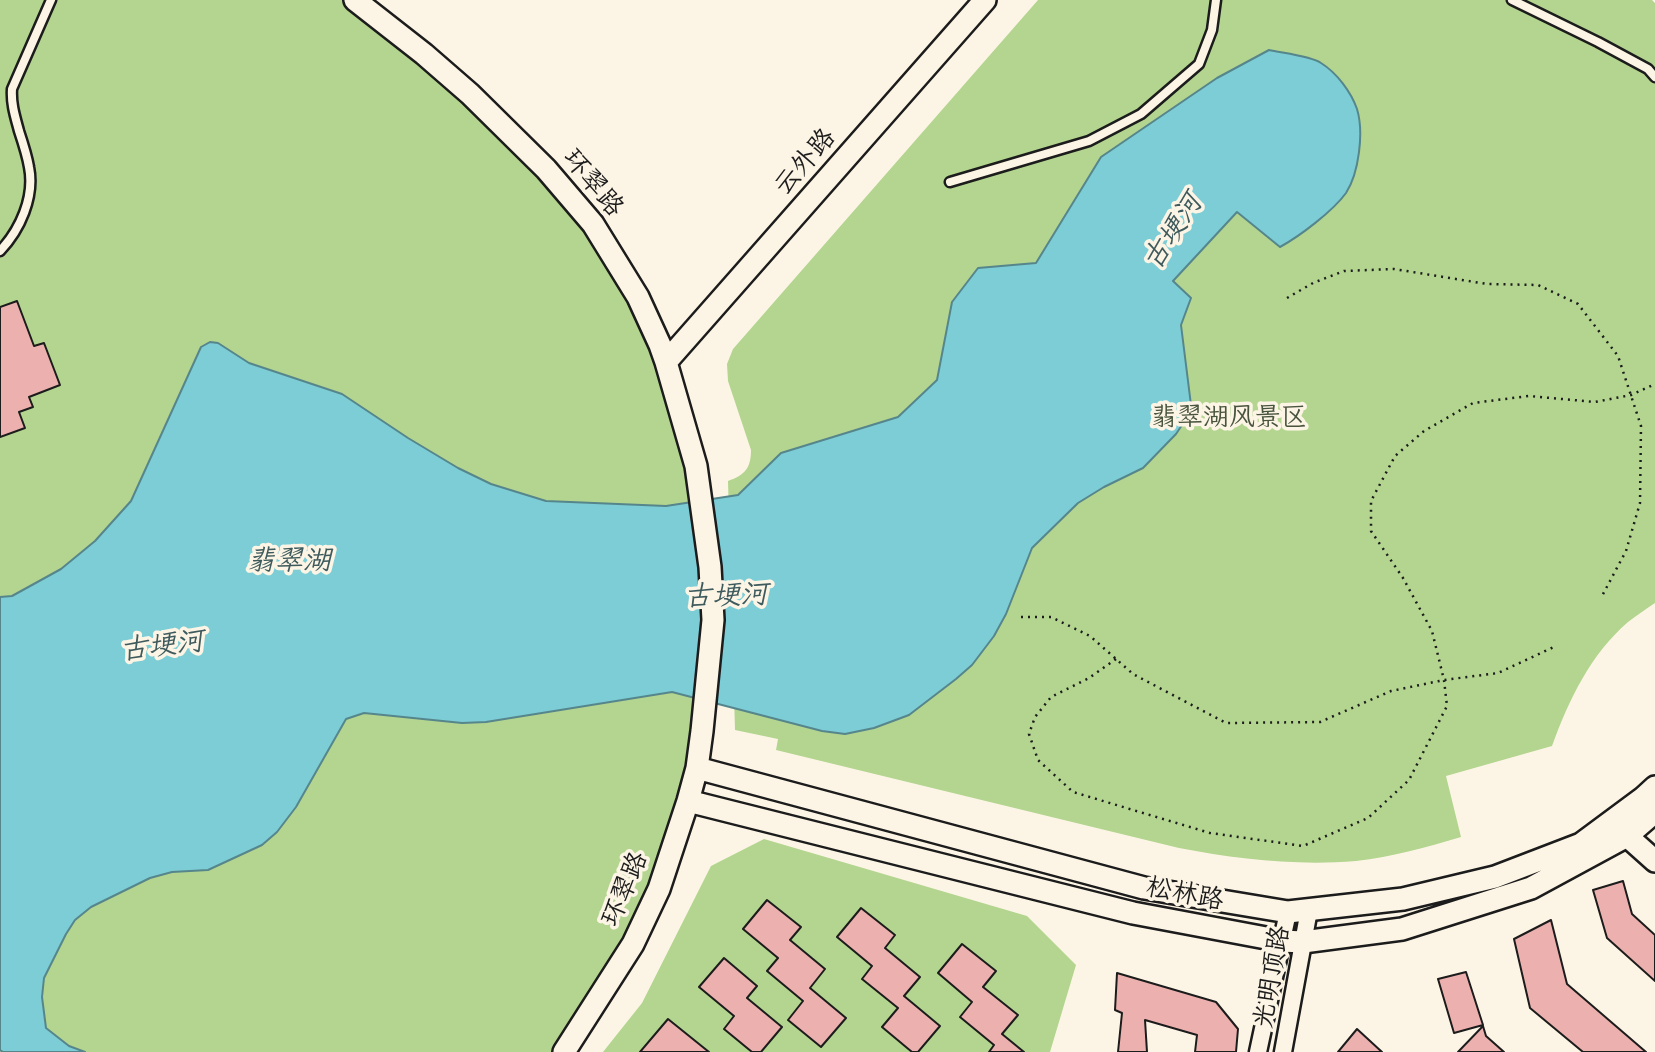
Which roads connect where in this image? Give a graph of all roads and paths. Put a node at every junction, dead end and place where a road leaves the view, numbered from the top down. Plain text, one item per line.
1 (51, 0) edge
2 (355, 0) edge
3 (985, 0) edge
4 (1216, 0) edge
5 (1512, 0) edge
6 (1655, 77) edge
7 (950, 182) dead end
8 (0, 251) edge
9 (1287, 298) dead end
10 (666, 362) junction
11 (1655, 384) edge
12 (1631, 396) junction
13 (1602, 596) dead end
14 (1021, 617) dead end
15 (1556, 646) dead end
16 (1116, 659) junction
17 (1444, 680) junction
18 (696, 768) junction
19 (1655, 787) edge
20 (688, 801) junction
21 (1655, 812) edge
22 (1627, 836) junction
23 (1655, 861) edge
24 (1298, 911) junction
25 (1292, 941) junction
26 (564, 1052) edge
27 (1258, 1052) edge
28 (1283, 1052) edge

1 - 8 lane
2 - 10 street, 环翠路
3 - 10 street, 云外路
4 - 7 lane
5 - 6 lane
9 - 12 path
10 - 18 street, 环翠路
11 - 12 path
12 - 13 path
12 - 17 path
14 - 16 path
15 - 17 path
16 - 17 path
16 - 17 path
18 - 20 street, 环翠路
18 - 24 street, 松林路
19 - 24 street, 松林路
20 - 25 street, 松林路
20 - 26 street, 环翠路
21 - 22 street, 松林路
22 - 23 street
22 - 25 street, 松林路
24 - 25 street, 光明顶路
25 - 27 street, 光明顶路
25 - 28 street, 光明顶路

